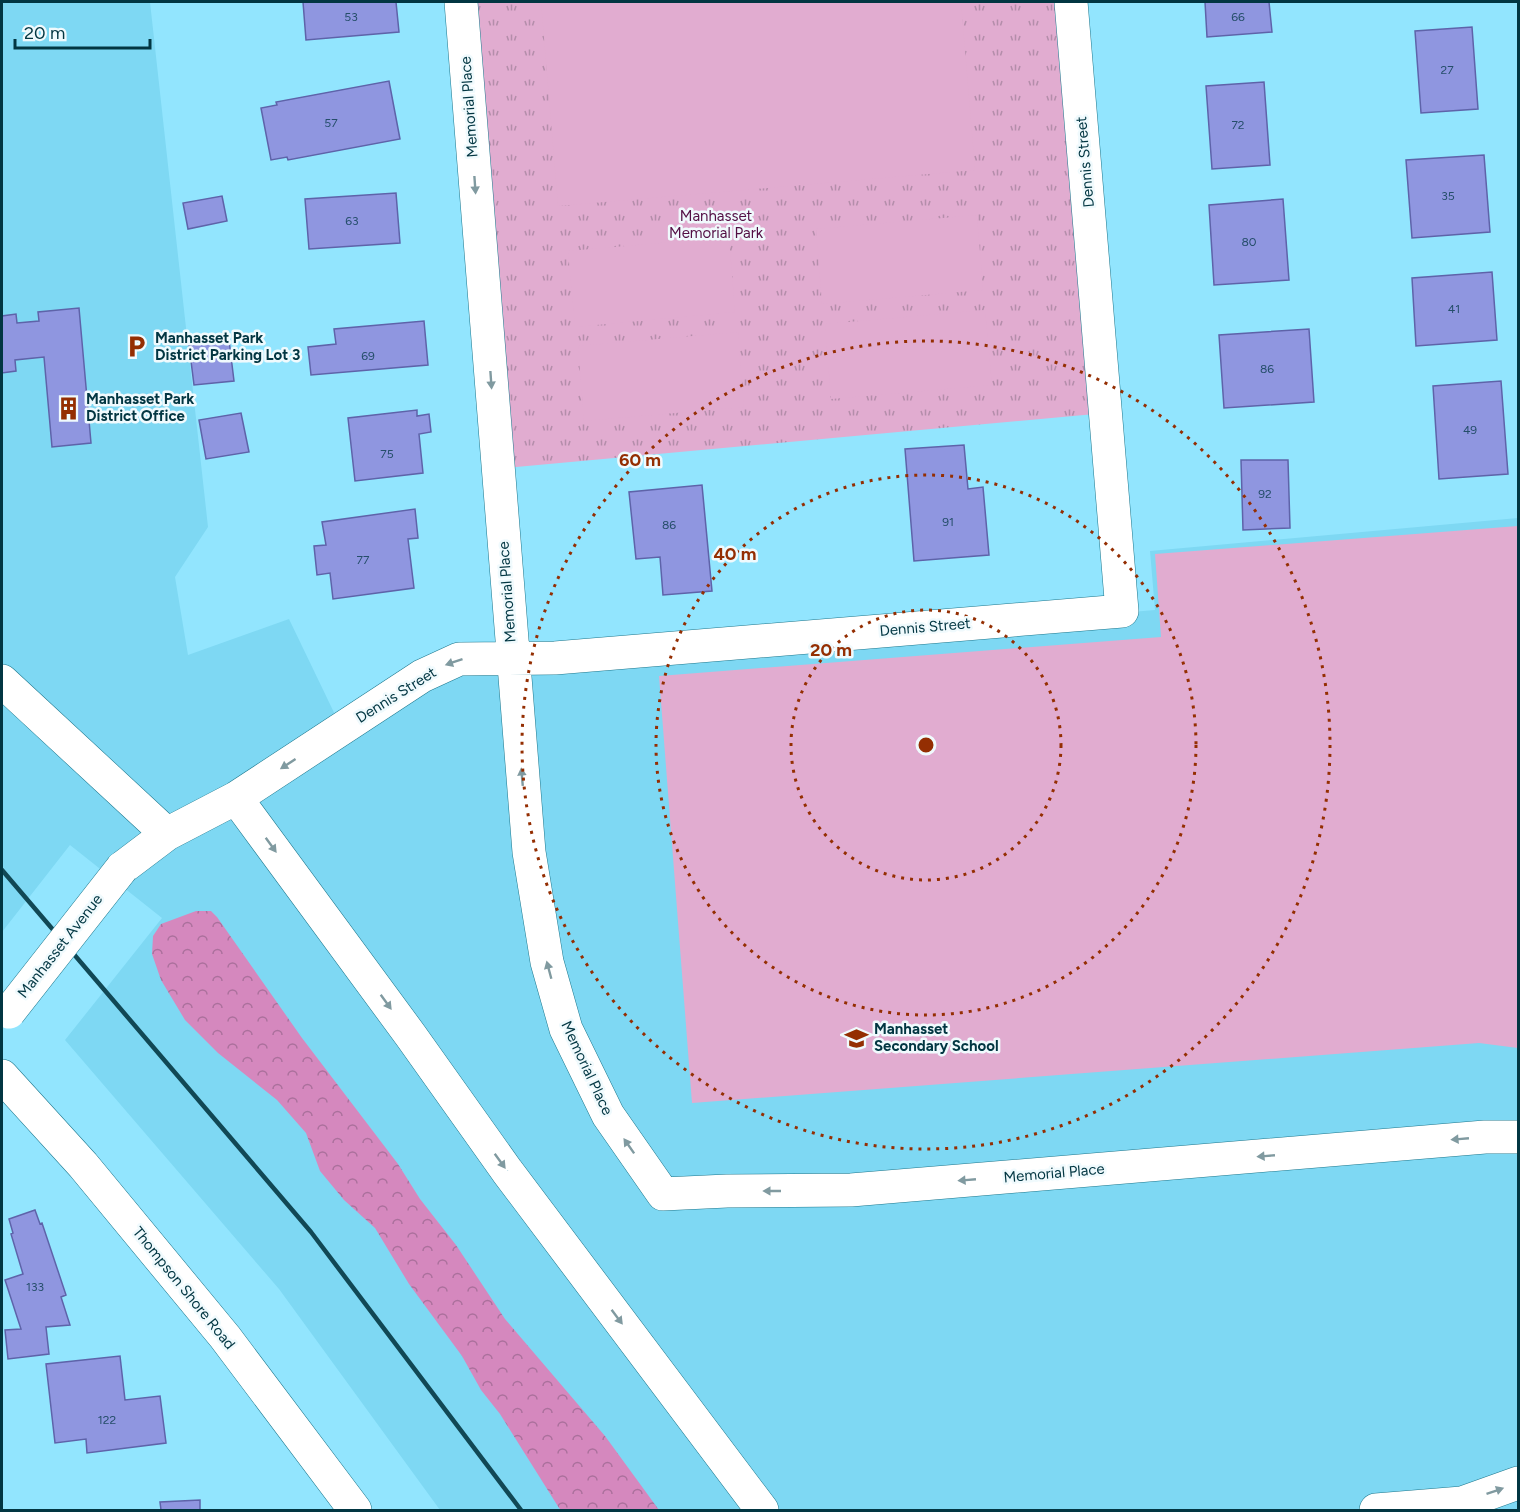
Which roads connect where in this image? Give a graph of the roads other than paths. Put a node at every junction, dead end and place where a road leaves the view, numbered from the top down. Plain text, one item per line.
1 (461, 2) edge
2 (1071, 2) edge
3 (512, 658) junction
4 (2, 681) edge
5 (236, 798) junction
6 (166, 834) junction
7 (5, 1019) edge
8 (2, 1076) edge
9 (1518, 1137) edge
10 (1518, 1483) edge
11 (355, 1510) edge
12 (762, 1510) edge
13 (1376, 1510) edge

1 -> 3 street, Memorial Place
2 - 3 street, Dennis Street
3 -> 5 street, Dennis Street
9 -> 3 street, Memorial Place
4 - 6 street
5 - 6 street, Dennis Street
5 -> 12 street
6 - 7 street, Manhasset Avenue, bridge
8 - 11 street, Thompson Shore Road
13 -> 10 street

